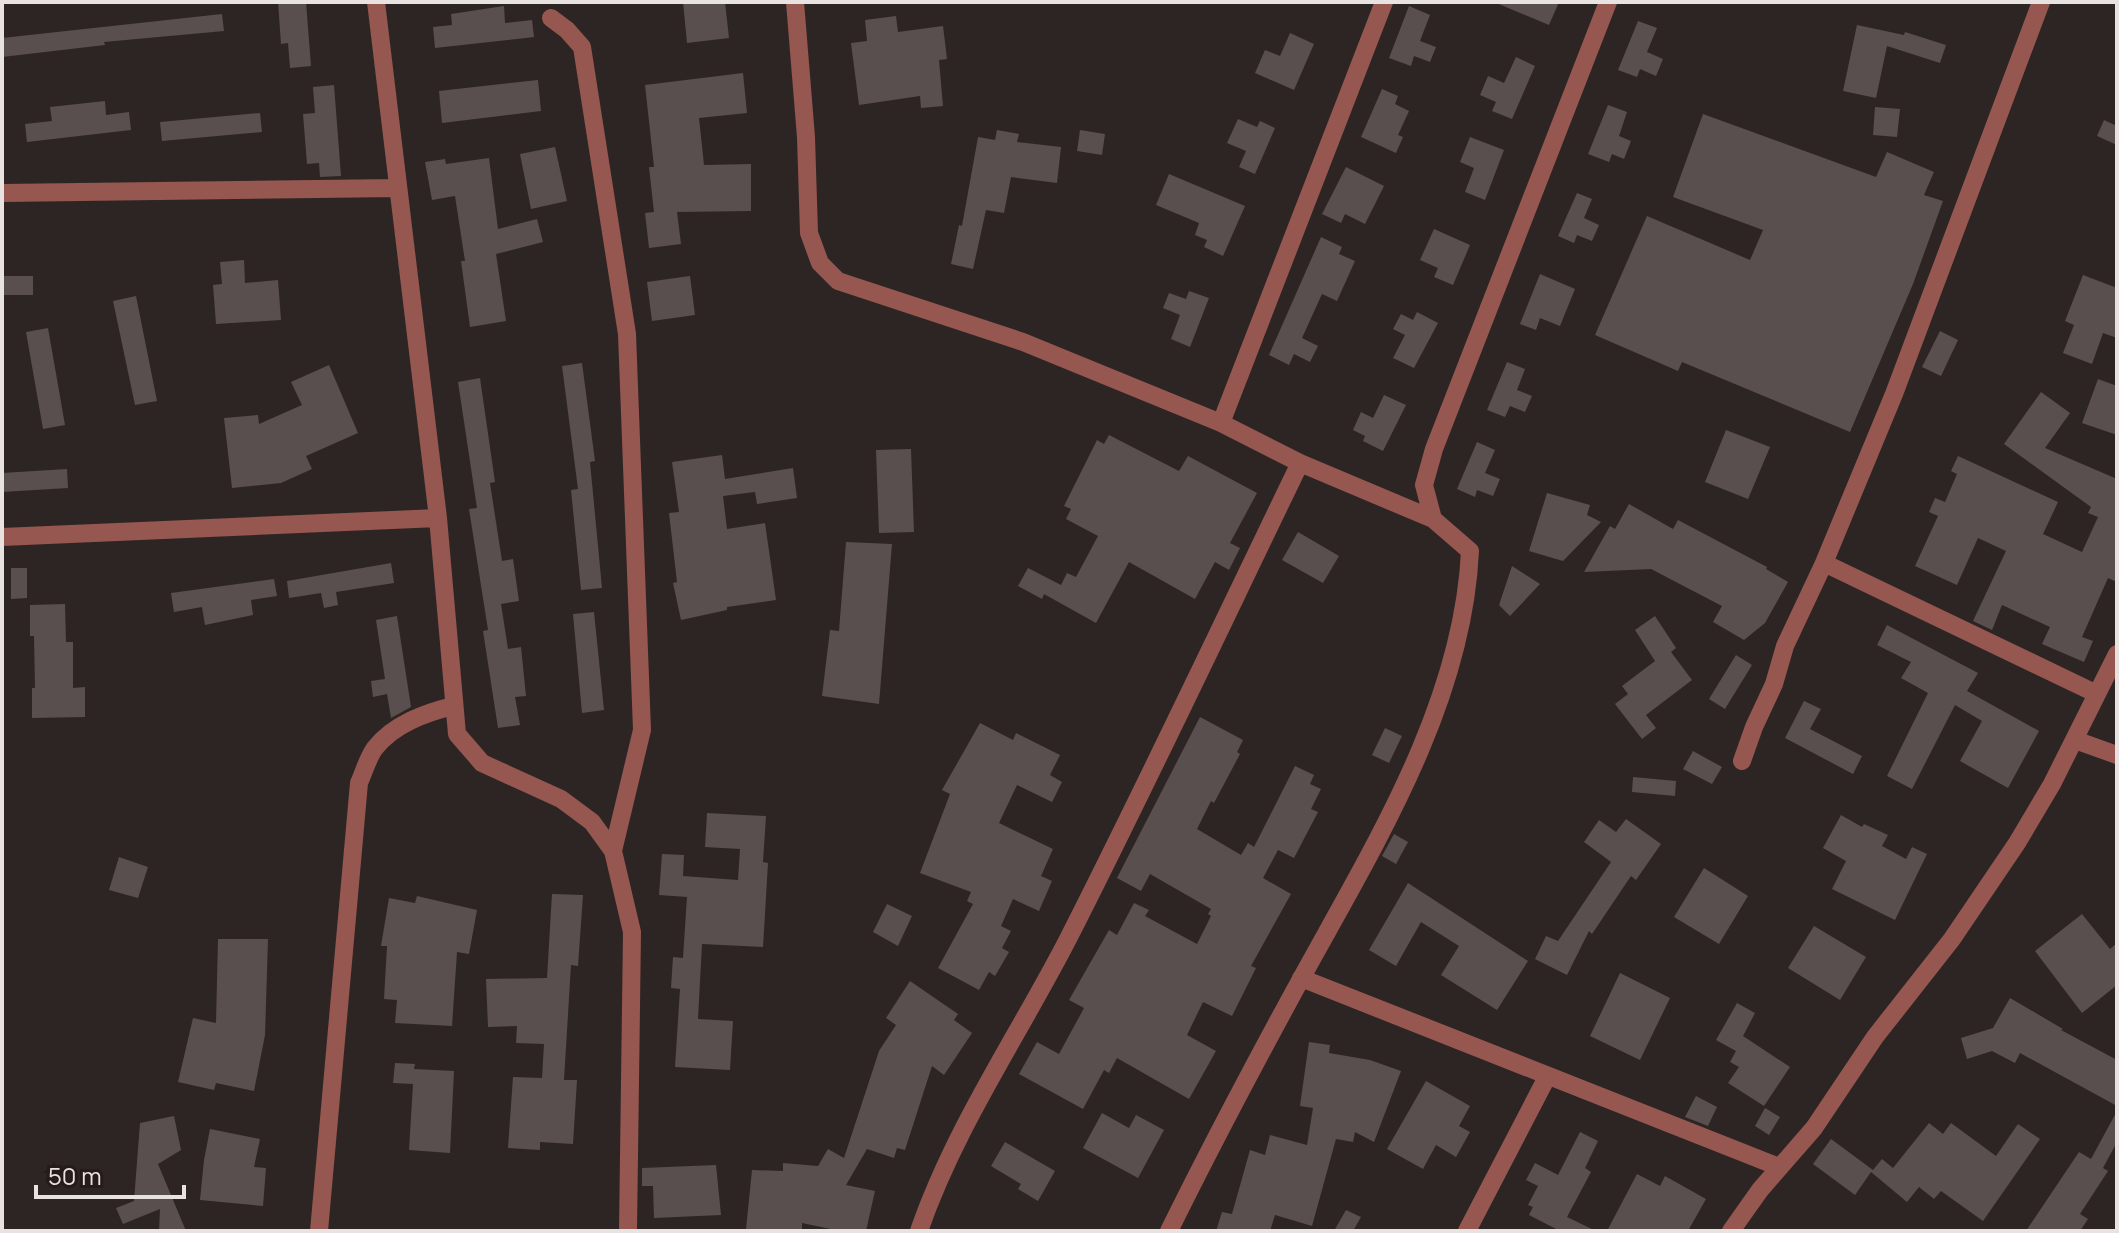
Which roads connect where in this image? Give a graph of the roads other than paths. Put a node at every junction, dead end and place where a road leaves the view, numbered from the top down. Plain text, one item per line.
1 (376, 2) edge
2 (795, 2) edge
3 (1384, 2) edge
4 (1608, 2) edge
5 (2041, 2) edge
6 (551, 18) dead end
7 (398, 188) junction
8 (2, 193) edge
9 (1221, 423) junction
10 (1300, 463) junction
11 (438, 518) junction
12 (1433, 519) junction
13 (2, 537) edge
14 (1824, 563) junction
15 (2117, 654) edge
16 (2097, 694) junction
17 (453, 706) junction
18 (2075, 740) junction
19 (2117, 755) edge
20 (1742, 761) dead end
21 (613, 851) junction
22 (1301, 978) junction
23 (1547, 1077) junction
24 (1779, 1167) junction
25 (319, 1231) edge
26 (628, 1231) edge
27 (919, 1231) edge
28 (1169, 1231) edge
29 (1467, 1231) edge
30 (1731, 1231) edge

1 - 7 street
2 - 9 street
3 - 9 street
4 - 12 street
5 - 14 street
6 - 21 street
7 - 8 street
7 - 11 street
9 - 10 street
10 - 12 street
10 - 27 street
11 - 13 street
11 - 17 street
12 - 22 street
14 - 16 street
14 - 20 street
15 - 16 street
16 - 18 street
17 - 21 street
17 - 25 street
18 - 19 street
18 - 24 street
21 - 26 street
22 - 23 street
22 - 28 street
23 - 24 street
23 - 29 street
24 - 30 street

